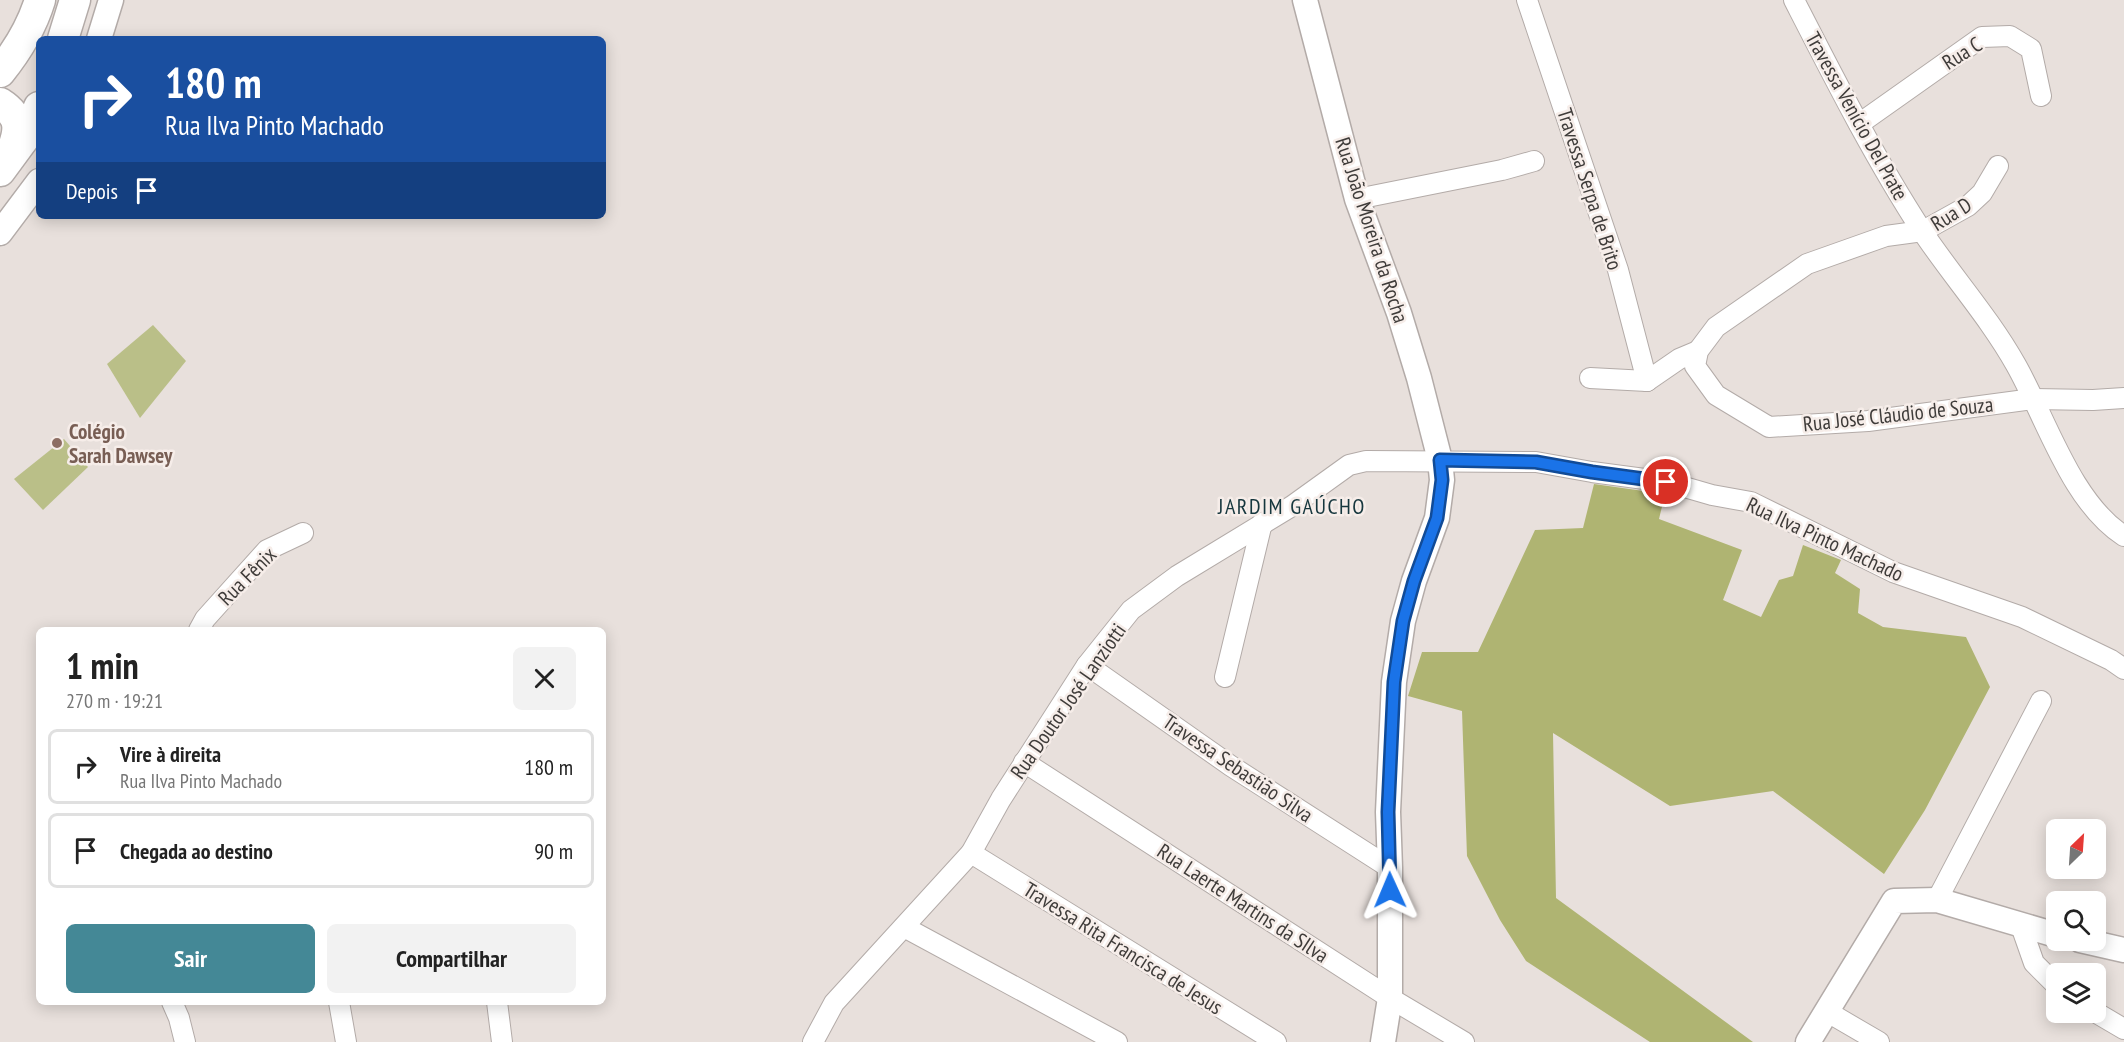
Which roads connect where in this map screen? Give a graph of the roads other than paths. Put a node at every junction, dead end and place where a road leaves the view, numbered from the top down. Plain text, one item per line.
1 (40, 0) edge
2 (75, 0) edge
3 (111, 0) edge
4 (1305, 0) edge
5 (1527, 0) edge
6 (1794, 0) edge
7 (64, 36) edge
8 (100, 36) edge
9 (0, 72) edge
10 (2041, 96) dead end
11 (0, 103) edge
12 (36, 114) edge
13 (1858, 124) junction
14 (1534, 161) dead end
15 (4, 165) edge
16 (1998, 166) dead end
17 (36, 185) edge
18 (1357, 199) junction
19 (1923, 231) junction
20 (0, 233) edge
21 (1696, 358) junction
22 (1590, 378) dead end
23 (1647, 381) junction
24 (2124, 398) edge
25 (2033, 399) junction
26 (1440, 460) junction
27 (1262, 523) junction
28 (303, 532) dead end
29 (2124, 536) edge
30 (201, 627) edge
31 (1087, 665) junction
32 (2124, 669) edge
33 (1225, 677) dead end
34 (2041, 701) dead end
35 (1024, 762) junction
36 (971, 853) junction
37 (1390, 868) junction
38 (1937, 900) junction
39 (2021, 926) junction
40 (904, 927) junction
41 (2046, 932) edge
42 (2106, 946) edge
43 (2124, 950) edge
44 (2046, 975) edge
45 (1390, 998) junction
46 (173, 1005) edge
47 (340, 1005) edge
48 (497, 1005) edge
49 (1826, 1011) junction
50 (2106, 1018) edge
51 (2124, 1029) edge
52 (185, 1042) edge
53 (346, 1042) edge
54 (502, 1042) edge
55 (813, 1042) edge
56 (1117, 1042) edge
57 (1276, 1042) edge
58 (1383, 1042) edge
59 (1464, 1042) edge
60 (1808, 1042) edge
61 (1879, 1042) edge

1 - 9 main road
2 - 7 main road
3 - 8 street
4 - 18 street, Rua João Moreira da Rocha
5 - 23 street, Travessa Serpa de Brito
6 - 13 street, Travessa Venício Del Prate
10 - 13 street, Rua C
11 - 15 main road
12 - 15 main road
13 - 19 street, Travessa Venício Del Prate
14 - 18 street
16 - 19 street, Rua D
17 - 20 street
18 - 26 street, Rua João Moreira da Rocha
19 - 21 street
19 - 25 street
21 - 23 street
21 - 25 street, Rua José Cláudio de Souza
22 - 23 street
24 - 25 street, Rua José Cláudio de Souza
25 - 29 street
26 - 27 street, Rua Doutor José Lanziotti
26 - 32 street, Rua Ilva Pinto Machado
26 - 37 street, Rua João Moreira da Rocha
27 - 31 street, Rua Doutor José Lanziotti
27 - 33 street
28 - 30 street, Rua Fênix
31 - 35 street, Rua Doutor José Lanziotti
31 - 37 street, Travessa Sebastião Silva
34 - 38 street
35 - 36 street, Rua Doutor José Lanziotti
35 - 45 street, Rua Laerte Martins da SIlva
36 - 40 street, Rua Doutor José Lanziotti
36 - 57 street, Travessa Rita Francisca de Jesus
37 - 45 street, Rua João Moreira da Rocha
38 - 39 street
38 - 49 street
39 - 41 street
39 - 44 street
40 - 55 street, Rua Doutor José Lanziotti
40 - 56 street
42 - 43 street
45 - 58 street, Rua João Moreira da Rocha
45 - 59 street, Rua Laerte Martins da SIlva
46 - 52 street
47 - 53 street
48 - 54 street
49 - 60 street
49 - 61 street
50 - 51 street

